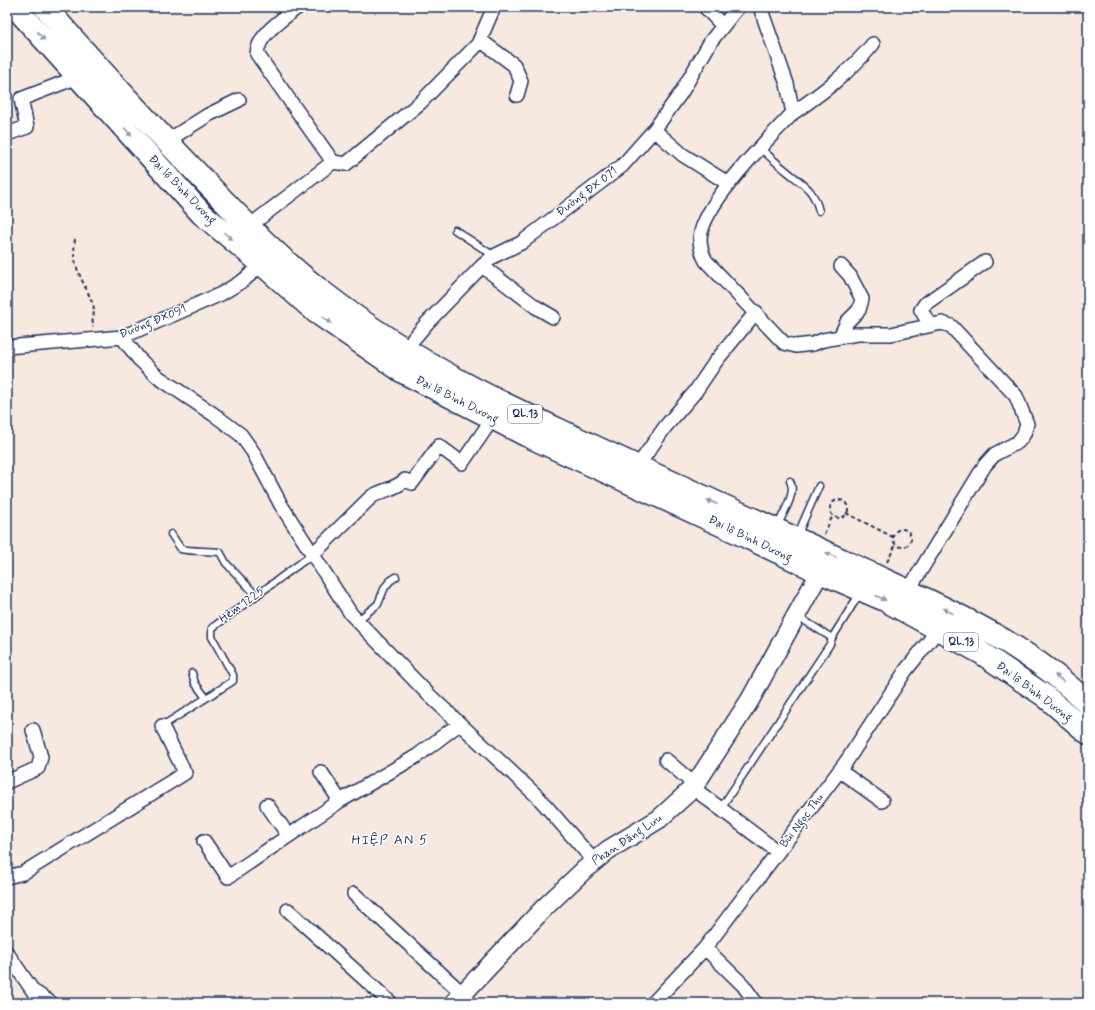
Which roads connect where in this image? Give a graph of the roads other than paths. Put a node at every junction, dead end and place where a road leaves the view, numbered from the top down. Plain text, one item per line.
1 (15, 7) edge
2 (45, 7) edge
3 (298, 7) edge
4 (494, 7) edge
5 (705, 7) edge
6 (738, 7) edge
7 (760, 7) edge
8 (722, 25) junction
9 (480, 40) junction
10 (873, 44) dead end
11 (78, 77) junction
12 (518, 95) dead end
13 (239, 100) dead end
14 (793, 113) junction
15 (654, 130) junction
16 (7, 134) edge
17 (167, 141) junction
18 (760, 148) junction
19 (333, 162) junction
20 (729, 184) junction
21 (819, 211) dead end
22 (248, 227) junction
23 (454, 230) dead end
24 (494, 256) junction
25 (985, 262) dead end
26 (262, 264) junction
27 (482, 266) junction
28 (841, 266) dead end
29 (756, 312) junction
30 (553, 317) dead end
31 (930, 325) junction
32 (122, 337) junction
33 (840, 337) junction
34 (7, 347) edge
35 (405, 349) junction
36 (493, 418) junction
37 (637, 467) junction
38 (790, 481) dead end
39 (819, 486) dead end
40 (775, 530) junction
41 (170, 534) dead end
42 (796, 539) junction
43 (313, 554) junction
44 (820, 572) junction
45 (396, 577) dead end
46 (870, 584) junction
47 (908, 591) junction
48 (256, 595) junction
49 (795, 616) junction
50 (357, 621) junction
51 (938, 630) junction
52 (832, 638) junction
53 (192, 673) dead end
54 (206, 698) junction
55 (1088, 704) edge
56 (459, 724) junction
57 (162, 726) joint
58 (33, 730) dead end
59 (1088, 733) edge
60 (666, 760) dead end
61 (840, 771) junction
62 (321, 772) dead end
63 (7, 782) edge
64 (693, 788) junction
65 (340, 800) junction
66 (882, 800) dead end
67 (267, 805) dead end
68 (721, 808) junction
69 (288, 835) junction
70 (204, 841) dead end
71 (778, 852) junction
72 (594, 861) junction
73 (7, 877) edge
74 (354, 894) dead end
75 (288, 910) dead end
76 (705, 948) junction
77 (7, 953) edge
78 (458, 998) edge
79 (50, 1003) edge
80 (391, 1003) edge
81 (653, 1003) edge
82 (756, 1003) edge

1 -> 11 highway, Đại lộ Bình Dương / QL.13
2 - 17 highway, Đại lộ Bình Dương / QL.13
3 - 19 street
4 - 9 street
5 - 8 street
6 - 8 street, Đường ĐX 071
7 - 14 street
8 - 15 street, Đường ĐX 071
9 - 12 street
9 - 19 street
10 - 14 street
11 - 16 street
11 -> 26 highway, Đại lộ Bình Dương / QL.13
13 - 17 street
14 - 18 street
15 - 20 street
15 - 24 street, Đường ĐX 071
17 - 22 highway, Đại lộ Bình Dương / QL.13
18 - 20 street
18 - 21 lane
19 - 22 street
20 - 29 street
22 - 35 highway, Đại lộ Bình Dương / QL.13
23 - 24 lane
24 - 27 street, Đường ĐX 071
25 - 31 street
26 - 32 street, Đường ĐX091
26 -> 36 highway, Đại lộ Bình Dương / QL.13
27 - 30 street
27 - 35 street, Đường ĐX 071
28 - 33 street
29 - 33 street
29 - 37 street
31 - 33 street
31 - 47 street
32 - 34 street, Đường ĐX091
32 - 43 street
35 - 37 highway, Đại lộ Bình Dương / QL.13
36 - 43 street, Hẻm 1225
36 - 44 highway, Đại lộ Bình Dương / QL.13
40 -> 37 highway, Đại lộ Bình Dương / QL.13
38 - 40 lane
39 - 42 lane
40 - 42 highway, Đại lộ Bình Dương / QL.13
41 - 48 lane
46 -> 42 highway, Đại lộ Bình Dương / QL.13
43 - 48 lane, Hẻm 1225
43 - 50 street
44 - 46 highway, Đại lộ Bình Dương / QL.13
44 - 49 street, Phan Đăng Lưu
45 - 50 lane
46 - 47 highway, Đại lộ Bình Dương / QL.13
46 -> 51 highway, Đại lộ Bình Dương / QL.13
46 - 52 lane
55 -> 47 highway, Đại lộ Bình Dương / QL.13
48 - 54 lane, Hẻm 1225
49 - 52 lane
49 - 64 street, Phan Đăng Lưu
50 - 56 street
51 - 59 highway, Đại lộ Bình Dương / QL.13
51 - 61 street, Bùi Ngọc Thu
52 - 68 lane
53 - 54 lane
54 - 57 lane, Hẻm 1225
56 - 65 street
56 - 72 street
57 - 73 street, Hẻm 1225
58 - 63 street
60 - 64 street
61 - 66 street
61 - 71 street, Bùi Ngọc Thu
62 - 65 street
64 - 68 street
64 - 72 street, Phan Đăng Lưu
65 - 69 street
67 - 69 street
68 - 71 street
69 - 70 street
71 - 76 street, Bùi Ngọc Thu
72 - 78 street, Phan Đăng Lưu
74 - 78 street
75 - 80 street
76 - 81 street, Bùi Ngọc Thu
76 - 82 street
77 - 79 street

